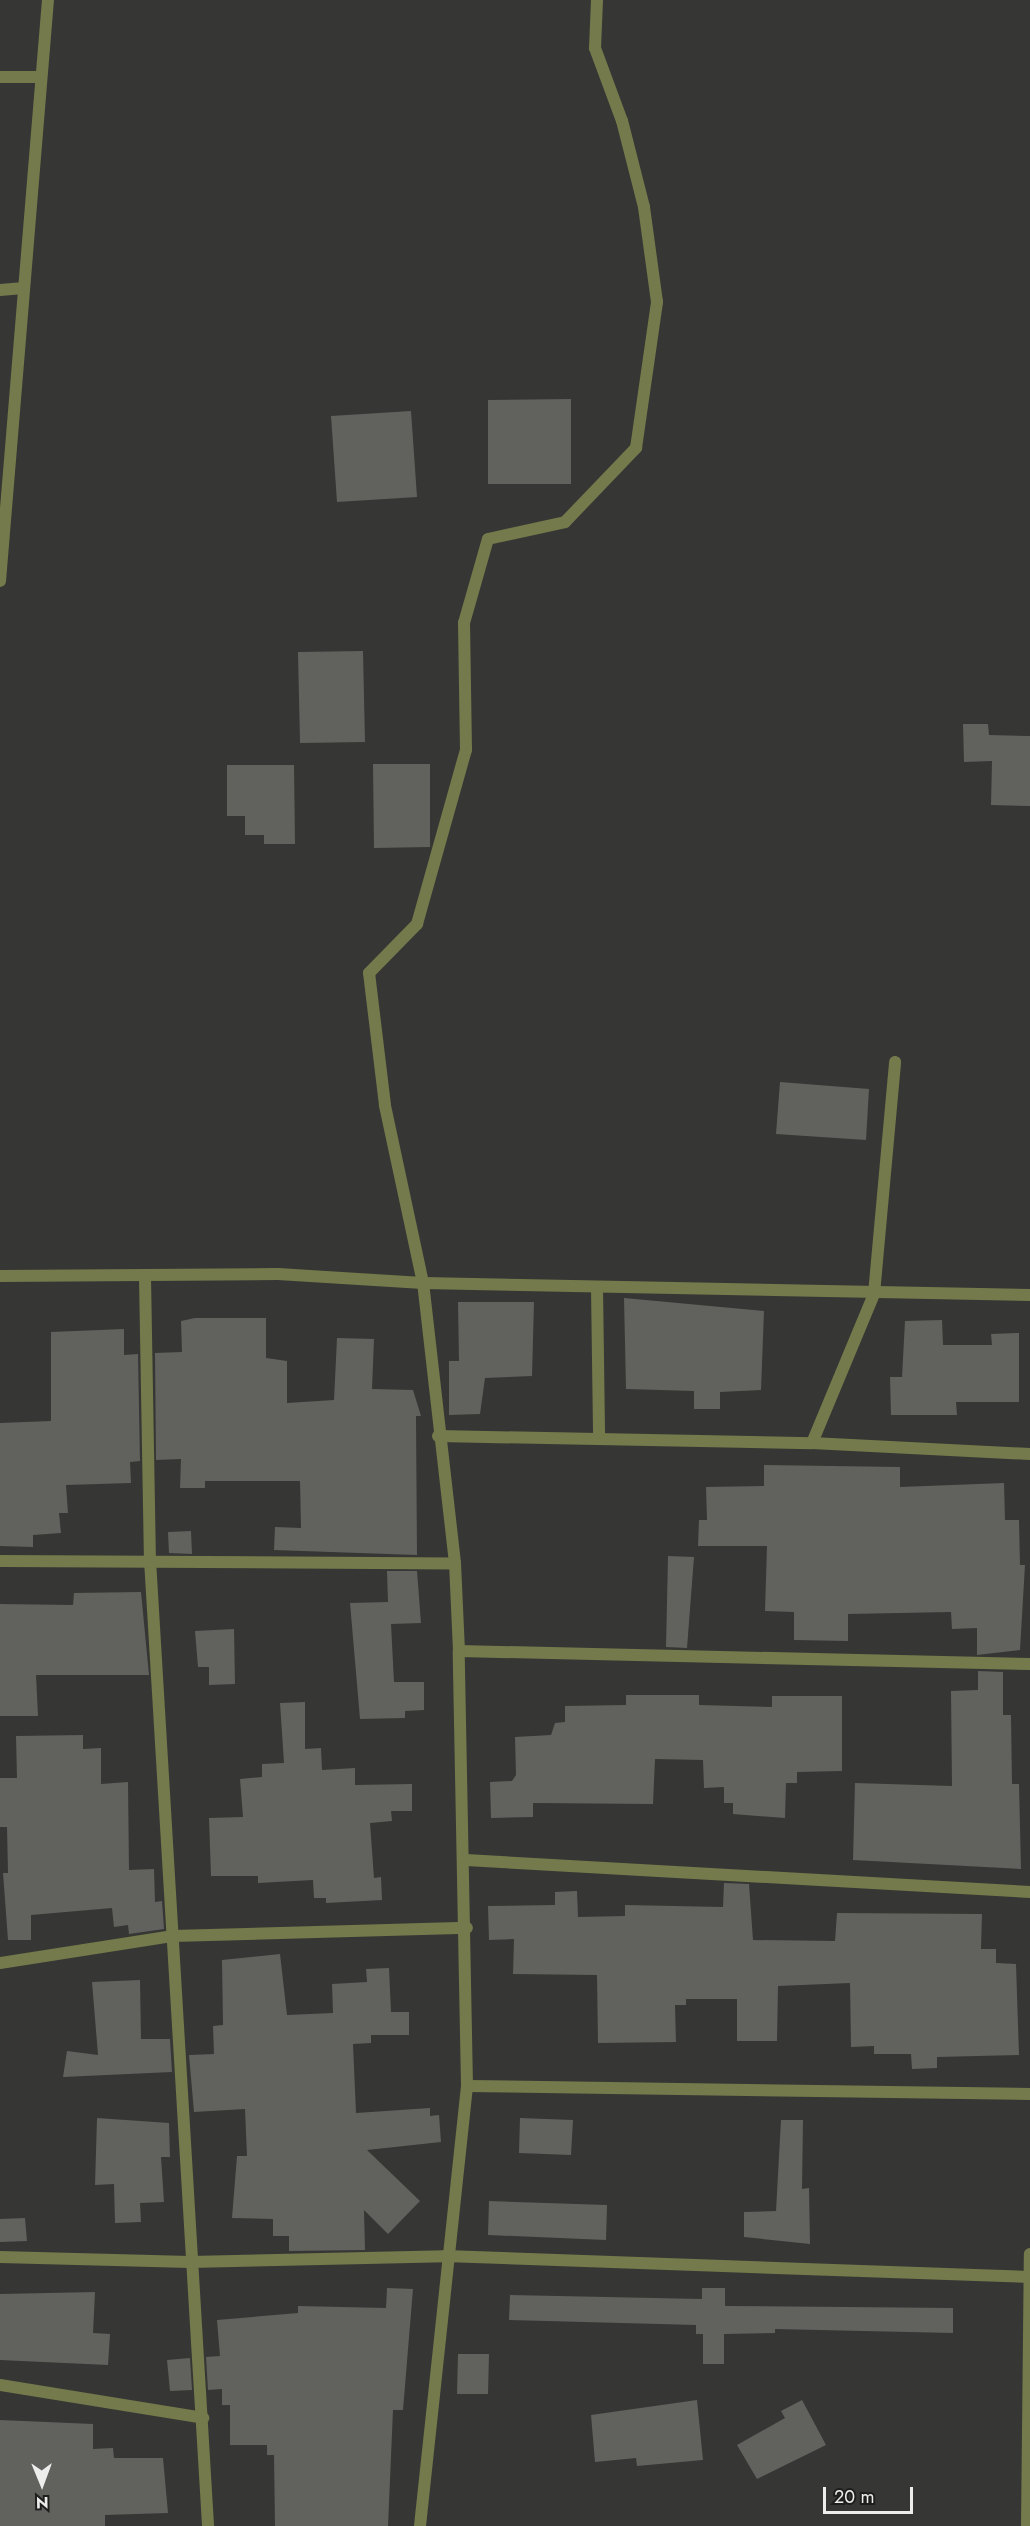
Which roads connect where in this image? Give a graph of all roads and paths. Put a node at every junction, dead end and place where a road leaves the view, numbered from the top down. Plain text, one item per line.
1 (48, 0) edge
2 (597, 0) edge
3 (0, 77) edge
4 (41, 77) junction
5 (24, 288) junction
6 (0, 290) edge
7 (0, 581) edge
8 (895, 1062) dead end
9 (0, 1276) edge
10 (145, 1277) junction
11 (423, 1283) junction
12 (597, 1287) junction
13 (874, 1294) junction
14 (1030, 1295) edge
15 (438, 1436) junction
16 (599, 1438) junction
17 (812, 1443) junction
18 (1030, 1454) edge
19 (150, 1560) junction
20 (0, 1561) edge
21 (455, 1563) junction
22 (459, 1651) junction
23 (1030, 1664) edge
24 (466, 1860) junction
25 (1030, 1892) edge
26 (467, 1928) junction
27 (172, 1936) junction
28 (0, 1963) edge
29 (467, 2086) junction
30 (1030, 2094) edge
31 (1030, 2253) edge
32 (445, 2256) junction
33 (0, 2257) edge
34 (190, 2262) junction
35 (1030, 2277) edge
36 (0, 2385) edge
37 (203, 2418) junction
38 (208, 2526) edge
39 (420, 2526) edge
40 (1027, 2526) edge

1 - 4 street
2 - 11 street
3 - 4 street
4 - 5 street
5 - 6 street
5 - 7 street
8 - 13 street
9 - 10 street
10 - 11 street
10 - 19 street
11 - 12 street
11 - 15 street
12 - 13 street
12 - 16 street
13 - 14 street
13 - 17 street
15 - 16 street
15 - 21 street
16 - 17 street
17 - 18 street
19 - 20 street
19 - 21 street
19 - 27 street
21 - 22 street
22 - 23 street
22 - 24 street
24 - 25 street
24 - 26 street
26 - 27 street
26 - 29 street
27 - 28 street
27 - 34 street
29 - 30 street
29 - 32 street
31 - 35 street
32 - 34 street
32 - 35 street
32 - 39 street
33 - 34 street
34 - 37 street
35 - 40 street
36 - 37 street
37 - 38 street

